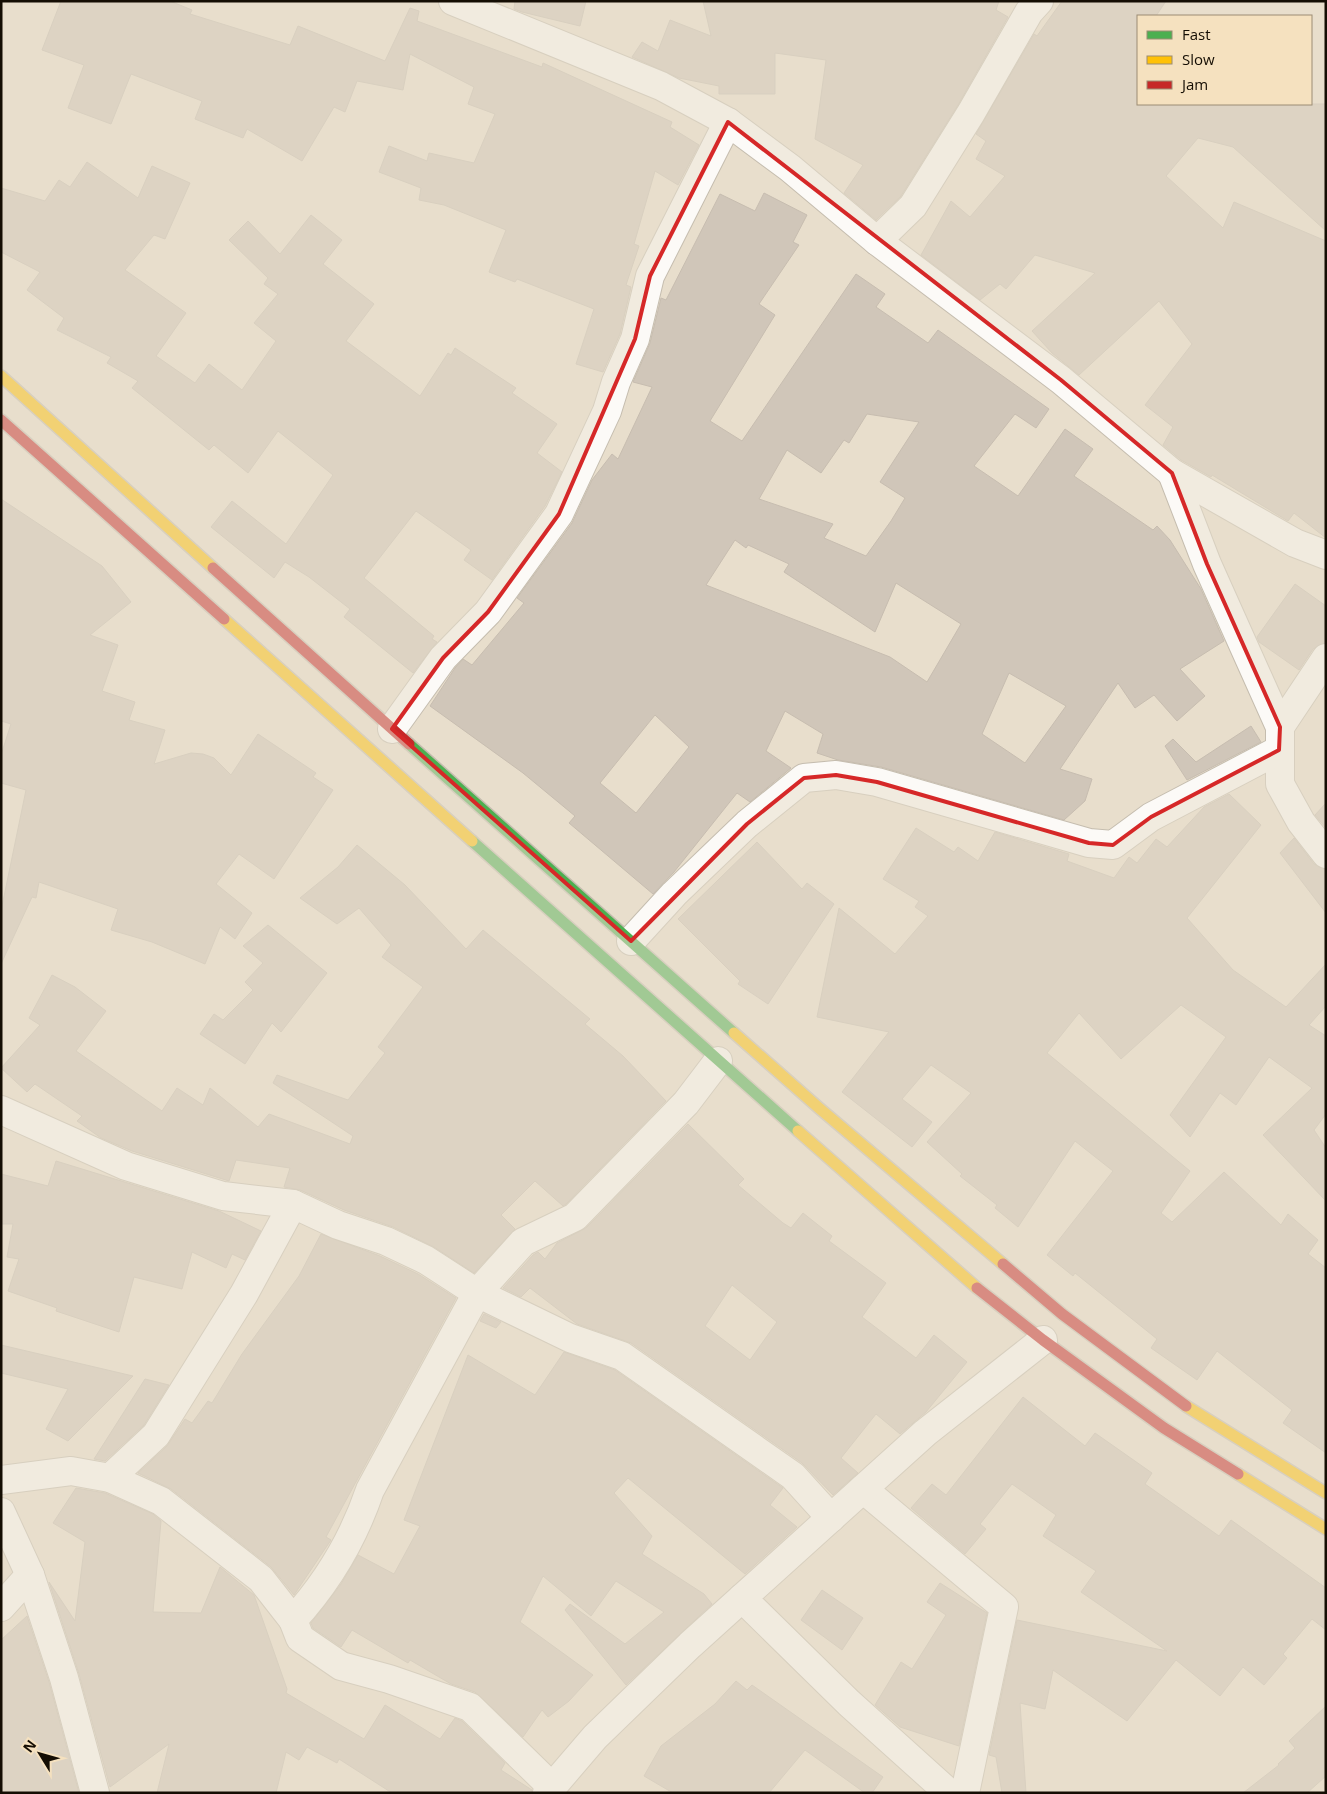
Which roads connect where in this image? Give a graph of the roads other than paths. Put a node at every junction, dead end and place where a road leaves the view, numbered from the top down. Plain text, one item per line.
1 (453, 1) edge
2 (1040, 1) edge
3 (728, 122) junction
4 (877, 241) junction
5 (1, 376) edge
6 (1, 420) edge
7 (1172, 473) junction
8 (1326, 555) edge
9 (1326, 658) edge
10 (392, 729) junction
11 (1280, 739) junction
12 (1326, 854) edge
13 (631, 941) junction
14 (718, 1061) junction
15 (1, 1110) edge
16 (293, 1204) junction
17 (477, 1293) junction
18 (1043, 1340) junction
19 (110, 1478) junction
20 (1, 1480) edge
21 (863, 1489) junction
22 (1326, 1493) edge
23 (1, 1512) edge
24 (831, 1518) junction
25 (1326, 1529) edge
26 (30, 1576) junction
27 (742, 1598) junction
28 (1, 1607) edge
29 (293, 1620) junction
30 (549, 1790) edge
31 (95, 1793) edge
32 (949, 1793) edge
33 (965, 1793) edge

1 - 3 street
2 - 4 street
3 - 4 street
3 - 10 street
4 - 7 street
5 - 10 street
6 - 14 street
7 - 8 street
7 - 11 street
9 - 11 street
10 - 13 street
11 - 12 street
11 - 13 street
13 - 22 street
14 - 17 street
14 - 18 street
15 - 16 street
16 - 17 street
16 - 19 street
17 - 24 street
17 - 29 street
18 - 21 street
18 - 25 street
19 - 20 street
19 - 29 street
21 - 24 street
21 - 33 street
23 - 26 street
24 - 27 street
26 - 28 street
26 - 31 street
27 - 30 street
27 - 32 street
29 - 30 street

